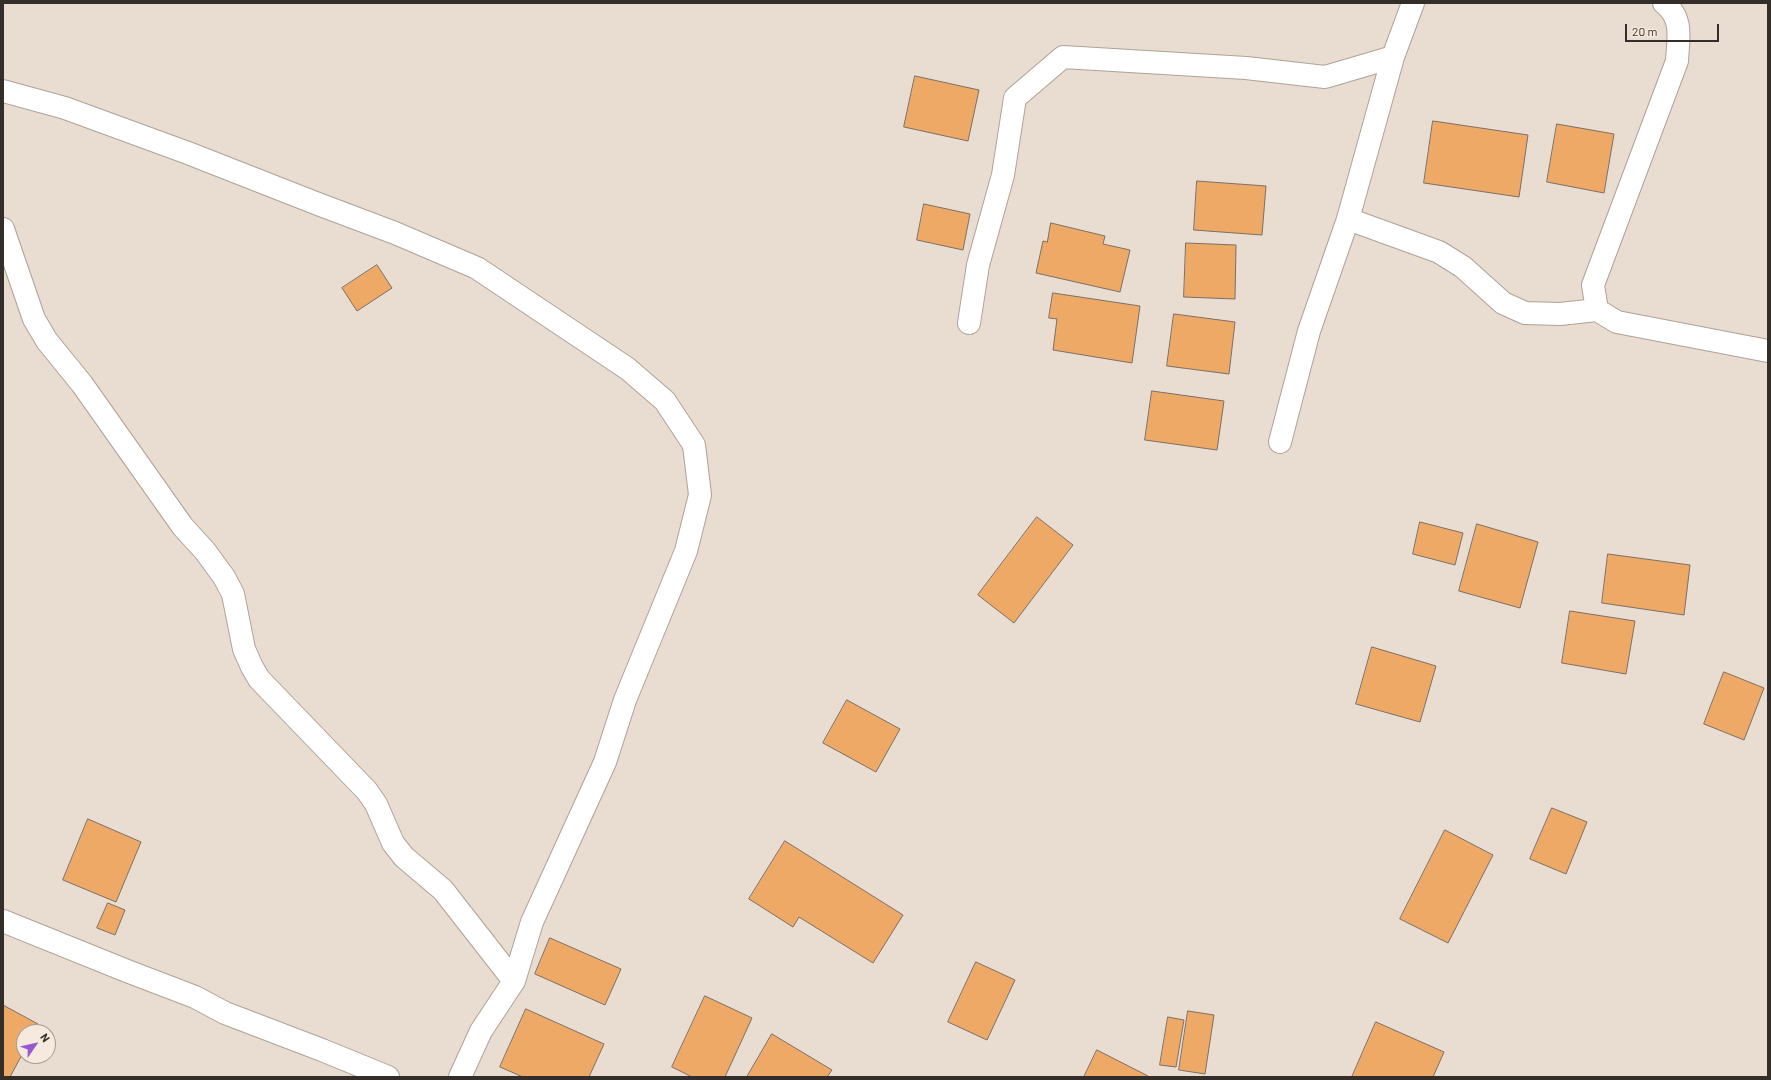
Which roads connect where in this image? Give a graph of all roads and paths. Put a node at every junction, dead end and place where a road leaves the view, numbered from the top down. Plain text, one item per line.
1 (1413, 3) edge
2 (1664, 3) edge
3 (1393, 57) junction
4 (3, 91) edge
5 (1348, 220) junction
6 (3, 229) edge
7 (1597, 310) junction
8 (969, 323) dead end
9 (1768, 351) edge
10 (1280, 442) dead end
11 (3, 920) edge
12 (514, 981) junction
13 (388, 1077) edge
14 (460, 1077) edge

1 - 3 street
2 - 7 street
3 - 5 street
3 - 8 street
4 - 12 street
5 - 7 street
5 - 10 street
6 - 12 street
7 - 9 street
11 - 13 street
12 - 14 street

